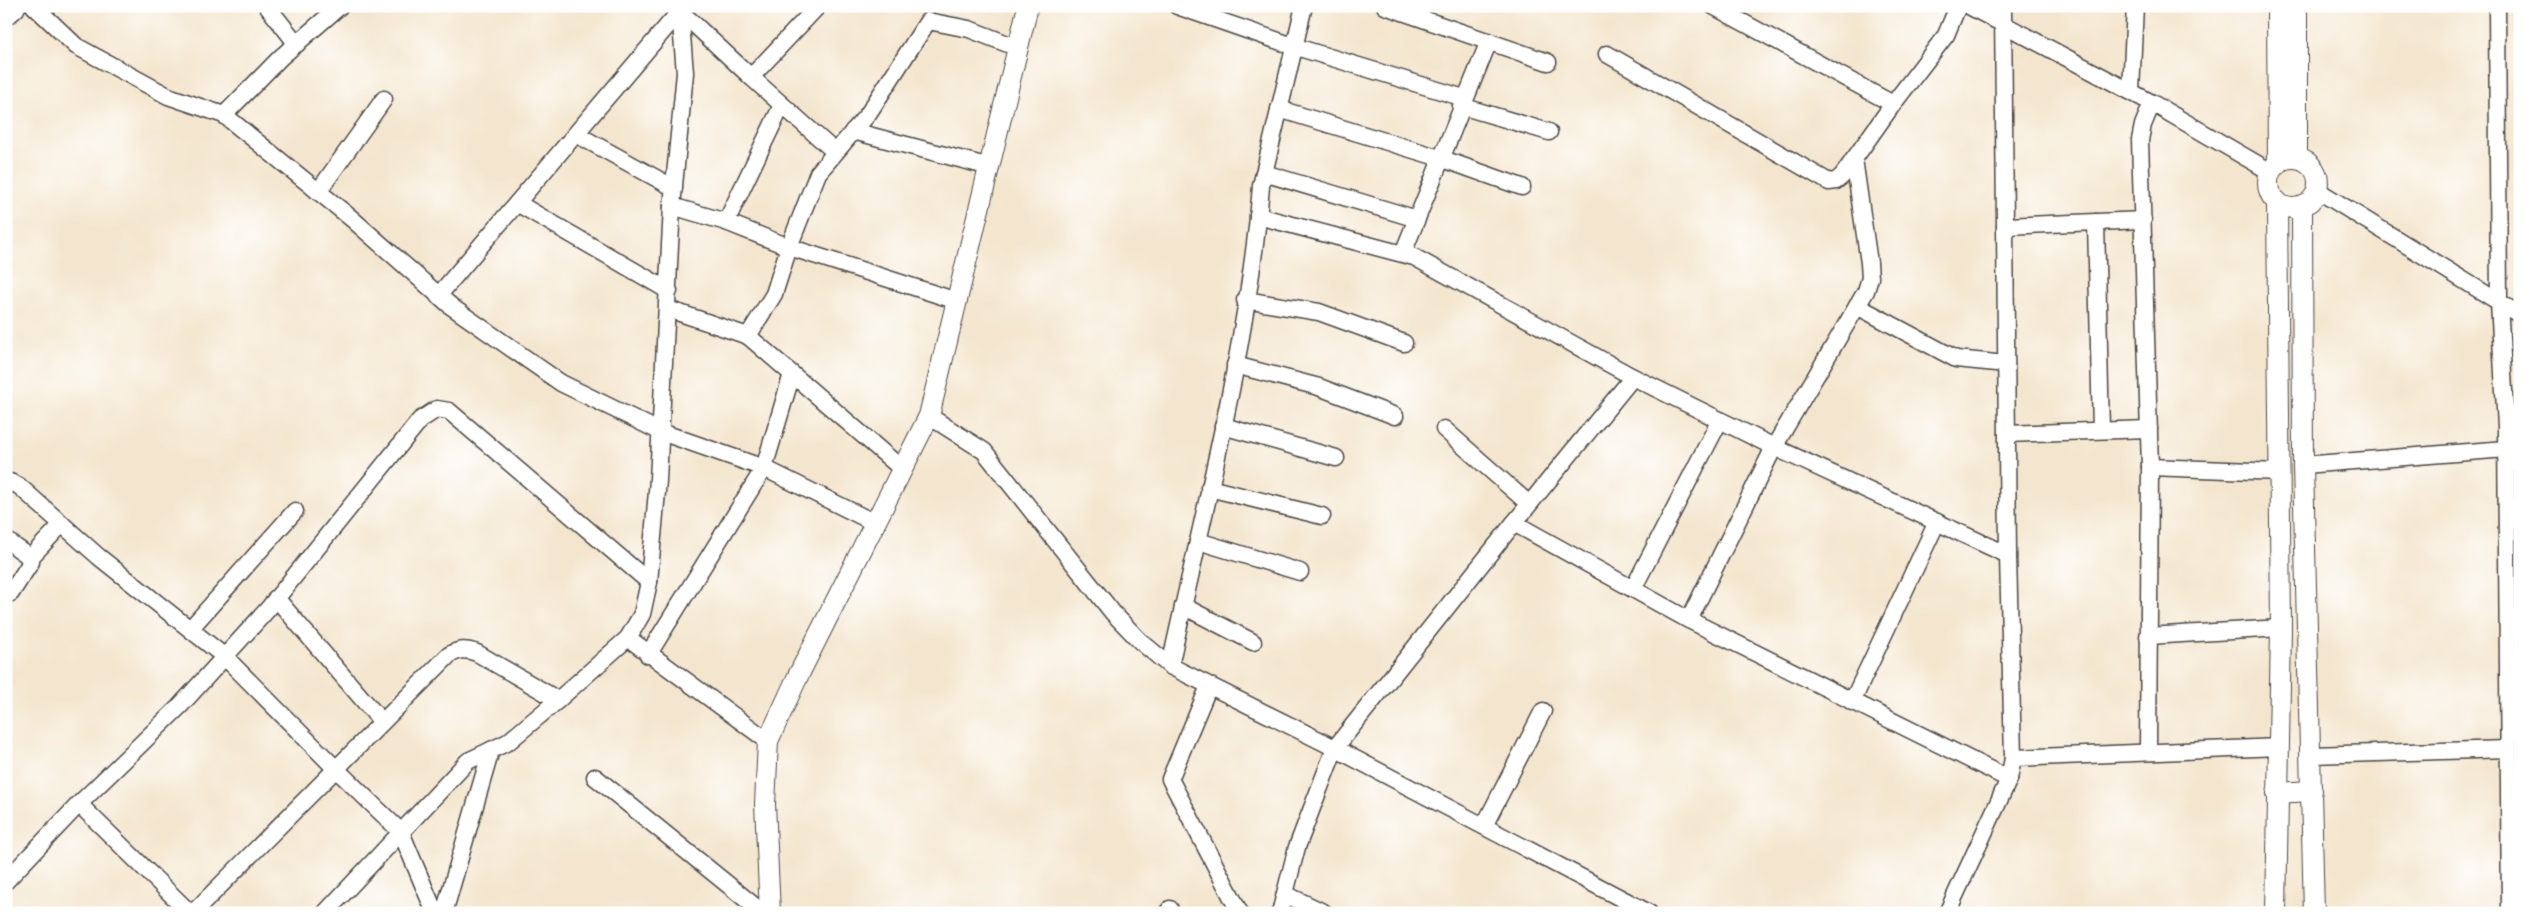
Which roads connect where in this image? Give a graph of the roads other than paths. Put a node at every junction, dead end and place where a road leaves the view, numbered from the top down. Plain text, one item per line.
1 (12, 6) edge
2 (34, 6) edge
3 (267, 6) edge
4 (340, 6) edge
5 (818, 6) edge
6 (1028, 6) edge
7 (1177, 6) edge
8 (1304, 6) edge
9 (1385, 6) edge
10 (1713, 6) edge
11 (1958, 6) edge
12 (1969, 6) edge
13 (2003, 6) edge
14 (2135, 6) edge
15 (2277, 6) edge
16 (2297, 6) edge
17 (2497, 6) edge
18 (678, 8) edge
19 (6, 11) edge
20 (2003, 24) junction
21 (1489, 42) junction
22 (297, 44) junction
23 (1293, 46) junction
24 (1018, 48) junction
25 (1607, 54) dead end
26 (1548, 62) dead end
27 (751, 77) junction
28 (2131, 91) junction
29 (384, 99) dead end
30 (1462, 102) junction
31 (2152, 103) junction
32 (1893, 104) junction
33 (782, 105) junction
34 (1279, 109) junction
35 (224, 115) junction
36 (853, 131) junction
37 (1549, 132) dead end
38 (576, 134) junction
39 (835, 152) junction
40 (1440, 158) junction
41 (1854, 159) junction
42 (2282, 165) junction
43 (990, 167) junction
44 (1264, 173) junction
45 (1522, 187) dead end
46 (674, 188) junction
47 (2317, 190) junction
48 (318, 192) junction
49 (2276, 201) junction
50 (517, 203) junction
51 (672, 206) junction
52 (2302, 206) junction
53 (1258, 216) junction
54 (1417, 219) junction
55 (2143, 220) junction
56 (726, 222) junction
57 (2096, 222) junction
58 (2005, 226) junction
59 (789, 247) junction
60 (1403, 253) junction
61 (669, 291) junction
62 (438, 296) junction
63 (1245, 300) junction
64 (957, 301) junction
65 (2499, 302) junction
66 (1857, 306) junction
67 (668, 309) junction
68 (2520, 315) edge
69 (748, 336) junction
70 (1404, 343) dead end
71 (2006, 364) junction
72 (1235, 365) junction
73 (792, 374) junction
74 (1633, 377) junction
75 (929, 416) junction
76 (1395, 416) dead end
77 (1720, 420) junction
78 (1223, 426) junction
79 (1444, 429) dead end
80 (2149, 429) junction
81 (2101, 430) junction
82 (661, 432) junction
83 (2007, 434) junction
84 (1774, 447) junction
85 (2506, 449) junction
86 (1336, 458) dead end
87 (2303, 465) junction
88 (2150, 466) junction
89 (764, 468) junction
90 (902, 469) junction
91 (2279, 472) junction
92 (6, 483) edge
93 (1209, 488) junction
94 (1529, 504) junction
95 (295, 511) dead end
96 (1322, 516) dead end
97 (1937, 522) junction
98 (1514, 523) junction
99 (62, 524) junction
100 (875, 524) junction
101 (6, 540) edge
102 (1198, 541) junction
103 (2008, 555) junction
104 (29, 559) junction
105 (1300, 572) dead end
106 (649, 582) junction
107 (1633, 589) junction
108 (6, 595) edge
109 (276, 598) junction
110 (1183, 606) junction
111 (1689, 620) junction
112 (2281, 628) junction
113 (190, 629) junction
114 (2148, 636) junction
115 (628, 638) junction
116 (1253, 642) dead end
117 (648, 655) junction
118 (225, 657) junction
119 (1170, 666) junction
120 (1209, 686) junction
121 (558, 700) junction
122 (1852, 702) junction
123 (1544, 711) dead end
124 (382, 722) junction
125 (768, 741) junction
126 (2279, 747) junction
127 (1335, 748) junction
128 (2508, 749) junction
129 (491, 750) junction
130 (2148, 752) junction
131 (2311, 755) junction
132 (2013, 758) junction
133 (336, 769) junction
134 (595, 777) dead end
135 (2009, 778) junction
136 (2312, 791) junction
137 (2277, 793) junction
138 (79, 804) junction
139 (1484, 826) junction
140 (401, 832) junction
141 (6, 881) edge
142 (1285, 894) junction
143 (192, 913) edge
144 (324, 913) edge
145 (435, 913) edge
146 (444, 913) edge
147 (763, 913) edge
148 (770, 913) edge
149 (1240, 913) edge
150 (1280, 913) edge
151 (1325, 913) edge
152 (1649, 913) edge
153 (1947, 913) edge
154 (2276, 913) edge
155 (2314, 913) edge
156 (2510, 913) edge

1 - 19 main road
2 - 35 street
3 - 22 street
4 - 22 street
5 - 27 street
6 - 24 street
7 - 23 street
8 - 23 street
9 - 21 street
10 - 32 street
11 - 32 street
12 - 20 street
13 - 20 street
14 - 28 street
15 - 42 street
16 - 42 street
17 - 65 street
18 - 27 street
18 - 38 street
18 - 46 street
20 - 28 street
20 - 58 street
21 - 26 street
21 - 30 street
22 - 35 street
23 - 30 street
23 - 34 street
24 - 36 street
24 - 43 street
25 - 41 street
27 - 33 street
28 - 31 street
29 - 48 street
30 - 37 street
30 - 40 street
31 - 42 street
31 - 55 street
32 - 41 street
33 - 39 street
33 - 56 street
34 - 40 street
34 - 44 street
35 - 48 street
36 - 39 street
36 - 43 street
38 - 46 street
38 - 50 street
39 - 59 street
40 - 45 street
40 - 54 street
41 - 66 street
42 - 47 street
42 - 49 street
43 - 64 street
44 - 53 street
44 - 54 street
46 - 51 street
47 - 52 street
47 - 65 street
48 - 62 street
49 - 52 street
49 - 91 street
50 - 61 street
50 - 62 street
51 - 56 street
51 - 61 street
52 - 87 street
53 - 60 street
53 - 63 street
54 - 60 street
55 - 57 street
55 - 80 street
56 - 59 street
57 - 58 street
57 - 81 street
58 - 71 street
59 - 64 street
59 - 69 street
60 - 74 street
61 - 67 street
62 - 82 street
63 - 70 street
63 - 72 street
64 - 75 street
65 - 68 street
65 - 85 street
66 - 71 street
66 - 84 street
67 - 69 street
67 - 82 street
69 - 73 street
71 - 83 street
72 - 76 street
72 - 78 street
73 - 89 street
73 - 90 street
74 - 77 street
74 - 94 street
75 - 90 street
75 - 119 street
77 - 84 street
77 - 107 street
78 - 86 street
78 - 93 street
79 - 94 street
80 - 81 street
80 - 88 street
81 - 83 street
82 - 89 street
82 - 106 street
83 - 103 street
84 - 97 street
84 - 111 street
85 - 87 street
85 - 128 street
87 - 131 street
88 - 91 street
88 - 114 street
89 - 100 street
89 - 117 street
90 - 100 street
91 - 112 street
92 - 99 street
93 - 96 street
93 - 102 street
94 - 98 street
95 - 113 street
97 - 103 street
97 - 122 street
98 - 107 street
98 - 127 street
99 - 104 street
99 - 113 street
100 - 125 street
101 - 104 street
102 - 105 street
102 - 110 street
103 - 132 street
104 - 108 street
106 - 109 street
106 - 115 street
107 - 111 street
109 - 118 street
109 - 124 street
110 - 116 street
110 - 119 street
111 - 122 street
112 - 114 street
112 - 126 street
113 - 118 street
114 - 130 street
115 - 117 street
115 - 121 street
117 - 125 street
118 - 133 street
118 - 138 street
119 - 120 street
120 - 127 street
120 - 149 street
121 - 124 street
121 - 129 street
122 - 135 street
123 - 139 street
124 - 133 street
125 - 148 street
126 - 130 street
126 - 137 street
127 - 139 street
127 - 142 street
128 - 131 street
128 - 156 street
129 - 140 street
129 - 146 street
130 - 132 street
131 - 136 street
132 - 135 street
133 - 140 street
133 - 143 street
134 - 147 street
135 - 153 street
136 - 137 street
136 - 155 street
137 - 154 street
138 - 141 street
138 - 143 street
139 - 152 street
140 - 144 street
140 - 145 street
142 - 150 street
142 - 151 street

